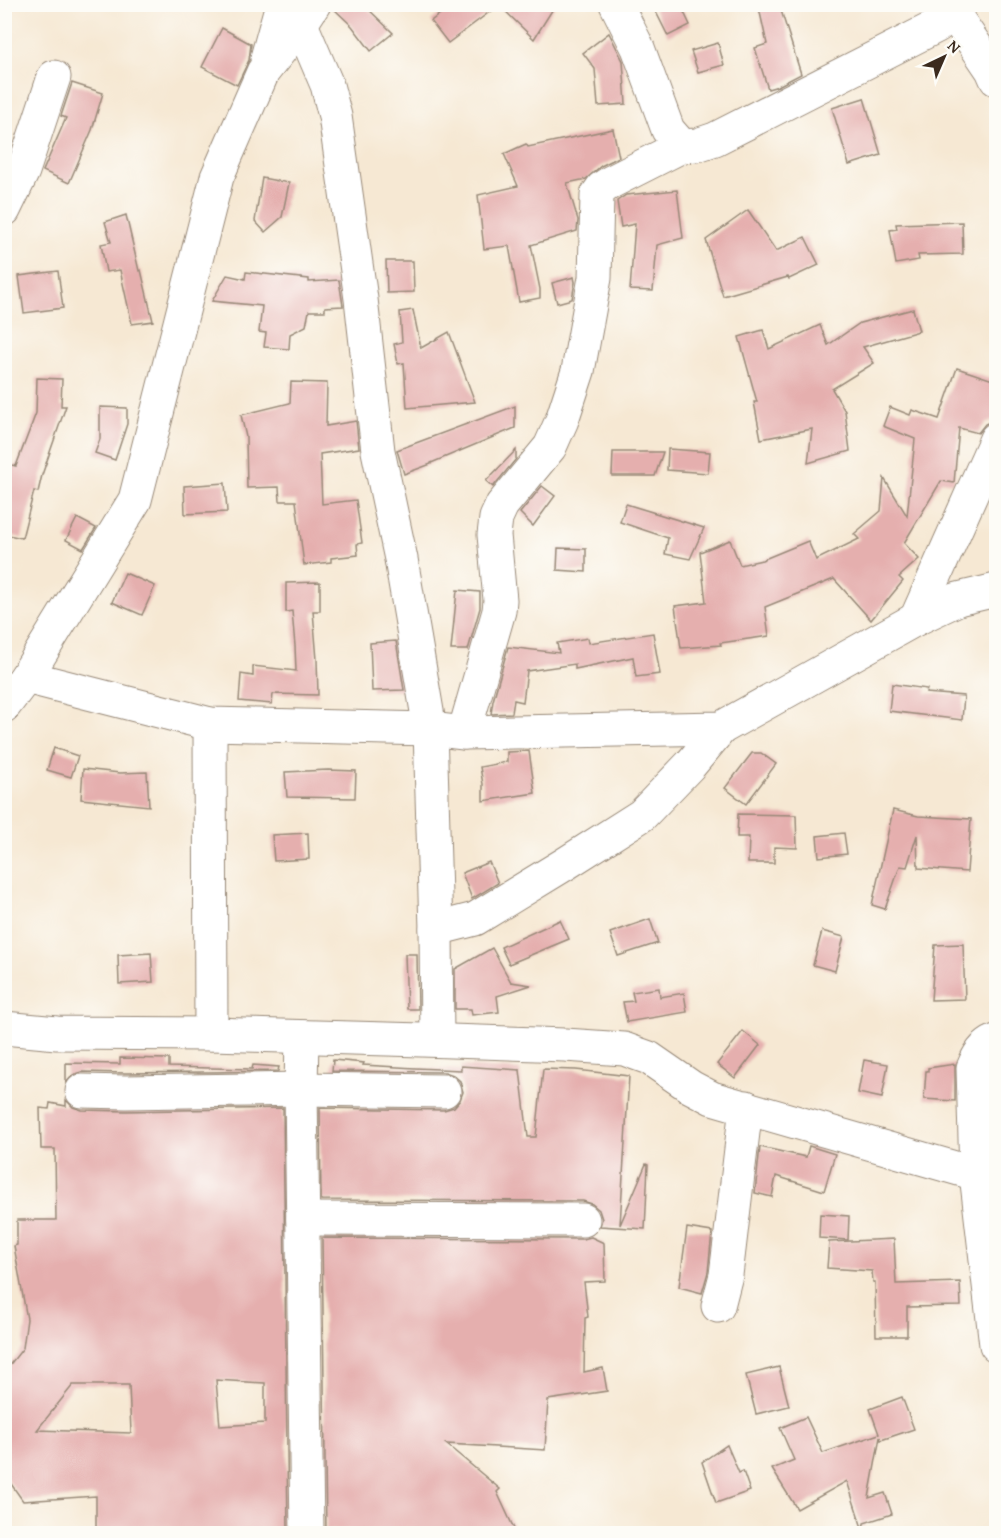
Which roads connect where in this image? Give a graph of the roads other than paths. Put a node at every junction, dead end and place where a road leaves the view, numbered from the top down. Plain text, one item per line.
1 (616, 4) edge
2 (954, 8) edge
3 (299, 11) edge
4 (54, 77) dead end
5 (996, 79) edge
6 (682, 146) junction
7 (4, 210) edge
8 (996, 440) edge
9 (996, 590) edge
10 (916, 619) junction
11 (26, 677) junction
12 (4, 706) edge
13 (210, 724) junction
14 (721, 728) junction
15 (430, 729) junction
16 (464, 733) junction
17 (436, 929) junction
18 (4, 1028) edge
19 (211, 1034) junction
20 (302, 1037) junction
21 (438, 1040) junction
22 (996, 1041) edge
23 (301, 1089) junction
24 (82, 1091) dead end
25 (444, 1091) dead end
26 (746, 1107) junction
27 (976, 1174) junction
28 (303, 1219) junction
29 (583, 1220) dead end
30 (717, 1306) dead end
31 (996, 1345) edge
32 (306, 1533) edge

1 - 6 street
2 - 5 street
2 - 6 street
3 - 11 street
3 - 15 street
4 - 7 street
6 - 16 street
8 - 10 street
9 - 10 street
10 - 14 street
11 - 12 street
11 - 13 street
13 - 15 street
13 - 19 street
14 - 16 street
14 - 17 street
15 - 16 street
15 - 17 street
17 - 21 street
18 - 19 street
19 - 20 street
20 - 21 street
20 - 23 street
21 - 26 street
22 - 27 street
23 - 24 street
23 - 25 street
23 - 28 street
26 - 27 street
26 - 30 street
27 - 31 street
28 - 29 street
28 - 32 street

